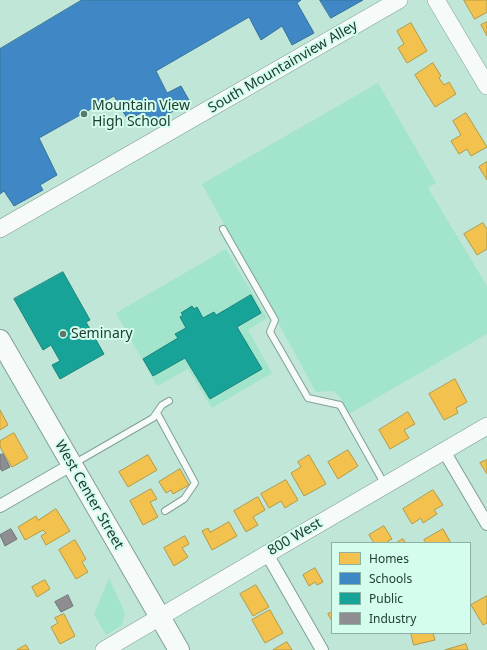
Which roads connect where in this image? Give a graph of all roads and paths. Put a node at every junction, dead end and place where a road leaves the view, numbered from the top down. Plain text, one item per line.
1 (399, 0) edge
2 (436, 0) edge
3 (487, 86) edge
4 (0, 229) edge
5 (223, 229) dead end
6 (0, 340) edge
7 (169, 401) dead end
8 (157, 413) junction
9 (487, 426) edge
10 (444, 451) junction
11 (72, 465) junction
12 (385, 485) junction
13 (0, 506) edge
14 (165, 511) dead end
15 (487, 524) edge
16 (267, 554) junction
17 (159, 617) junction
18 (104, 650) edge
19 (179, 650) edge
20 (322, 650) edge

1 - 4 street, South Mountainview Alley
2 - 3 street
5 - 12 lane
6 - 11 main road, West Center Street
7 - 8 lane
8 - 11 lane
8 - 14 lane
9 - 10 street, 800 West
10 - 12 street, 800 West
10 - 15 street
11 - 13 street
11 - 17 main road, West Center Street
12 - 16 street, 800 West
16 - 17 street, 800 West
16 - 20 street
17 - 18 street, 800 West
17 - 19 main road, West Center Street

